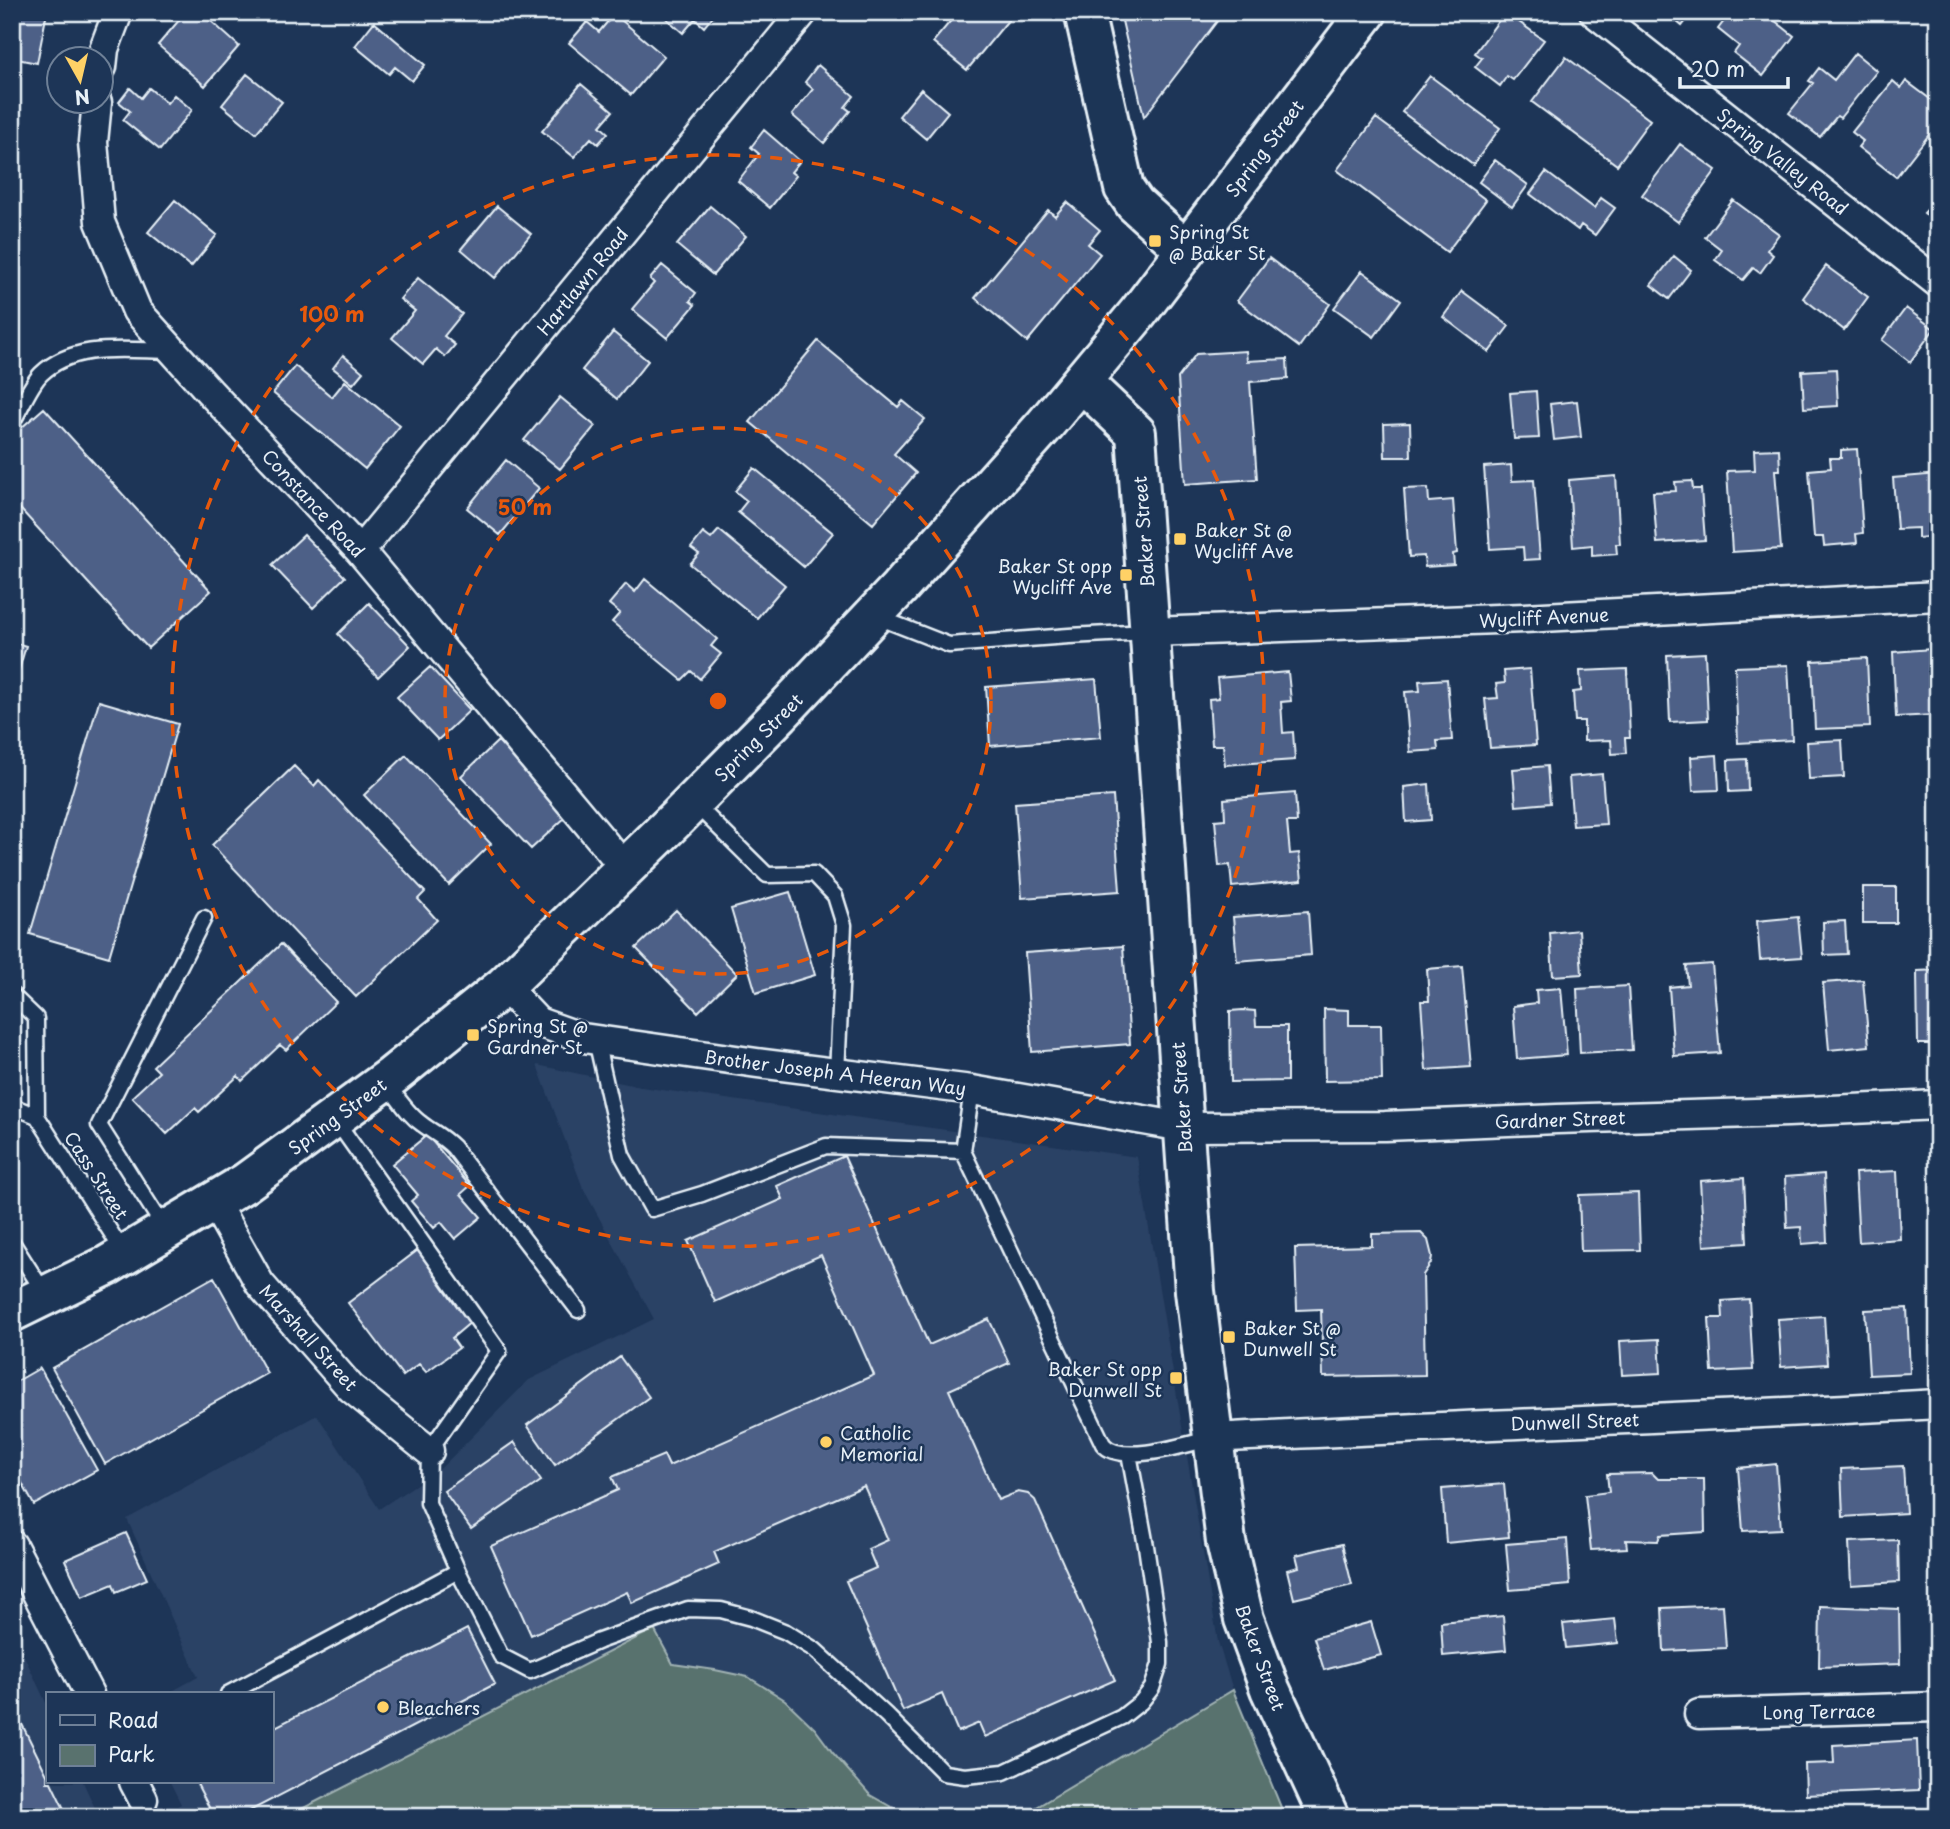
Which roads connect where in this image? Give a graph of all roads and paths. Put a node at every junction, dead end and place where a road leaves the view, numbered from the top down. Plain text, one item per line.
1 (118, 12) edge
2 (803, 12) edge
3 (1084, 12) edge
4 (1367, 12) edge
5 (1594, 12) edge
6 (105, 46) edge
7 (96, 116) edge
8 (1186, 250) junction
9 (1938, 283) edge
10 (173, 351) junction
11 (1082, 382) junction
12 (13, 421) edge
13 (360, 551) junction
14 (1938, 596) edge
15 (874, 616) junction
16 (1151, 632) junction
17 (693, 802) junction
18 (625, 868) junction
19 (204, 918) dead end
20 (504, 986) junction
21 (12, 995) edge
22 (596, 1040) junction
23 (837, 1073) junction
24 (385, 1081) junction
25 (972, 1090) junction
26 (1938, 1105) edge
27 (12, 1106) edge
28 (37, 1116) junction
29 (334, 1118) junction
30 (1183, 1127) junction
31 (963, 1151) junction
32 (214, 1202) junction
33 (166, 1230) junction
34 (12, 1242) edge
35 (125, 1255) junction
36 (46, 1296) junction
37 (578, 1310) dead end
38 (12, 1312) edge
39 (1938, 1404) edge
40 (1213, 1438) junction
41 (429, 1451) junction
42 (1129, 1454) junction
43 (12, 1545) edge
44 (458, 1571) junction
45 (88, 1692) edge
46 (232, 1692) edge
47 (1938, 1707) edge
48 (1699, 1714) dead end
49 (1329, 1817) edge

1 - 6 street
2 - 13 street, Hartlawn Road
3 - 8 main road
4 - 8 main road, Spring Street
5 - 9 street, Spring Valley Road
7 - 10 street, Constance Road
8 - 11 main road, Spring Street
10 - 12 lane
10 - 13 street, Constance Road
11 - 15 main road, Spring Street
11 - 16 main road, Baker Street
13 - 18 street, Constance Road
14 - 16 street, Wycliff Avenue
15 - 16 lane
15 - 17 main road, Spring Street
16 - 30 main road, Baker Street
17 - 18 main road, Spring Street
17 - 23 lane
18 - 20 main road, Spring Street
19 - 33 lane
20 - 22 street, Brother Joseph A Heeran Way
20 - 24 main road, Spring Street
21 - 28 lane
22 - 23 street, Brother Joseph A Heeran Way
22 - 31 lane
23 - 25 street, Brother Joseph A Heeran Way
24 - 29 main road, Spring Street
24 - 37 lane
25 - 30 street, Brother Joseph A Heeran Way
25 - 31 lane
26 - 30 street, Gardner Street
27 - 28 lane
28 - 35 lane, Cass Street
29 - 32 main road, Spring Street
29 - 41 lane
30 - 40 main road, Baker Street
31 - 42 lane
32 - 33 main road, Spring Street
32 - 41 street, Marshall Street
33 - 35 main road, Spring Street
34 - 36 lane
35 - 36 main road, Spring Street
36 - 38 main road, Spring Street
39 - 40 street, Dunwell Street
40 - 42 lane
40 - 49 main road, Baker Street
41 - 44 lane
42 - 44 lane
43 - 45 street
44 - 46 lane
47 - 48 street, Long Terrace

